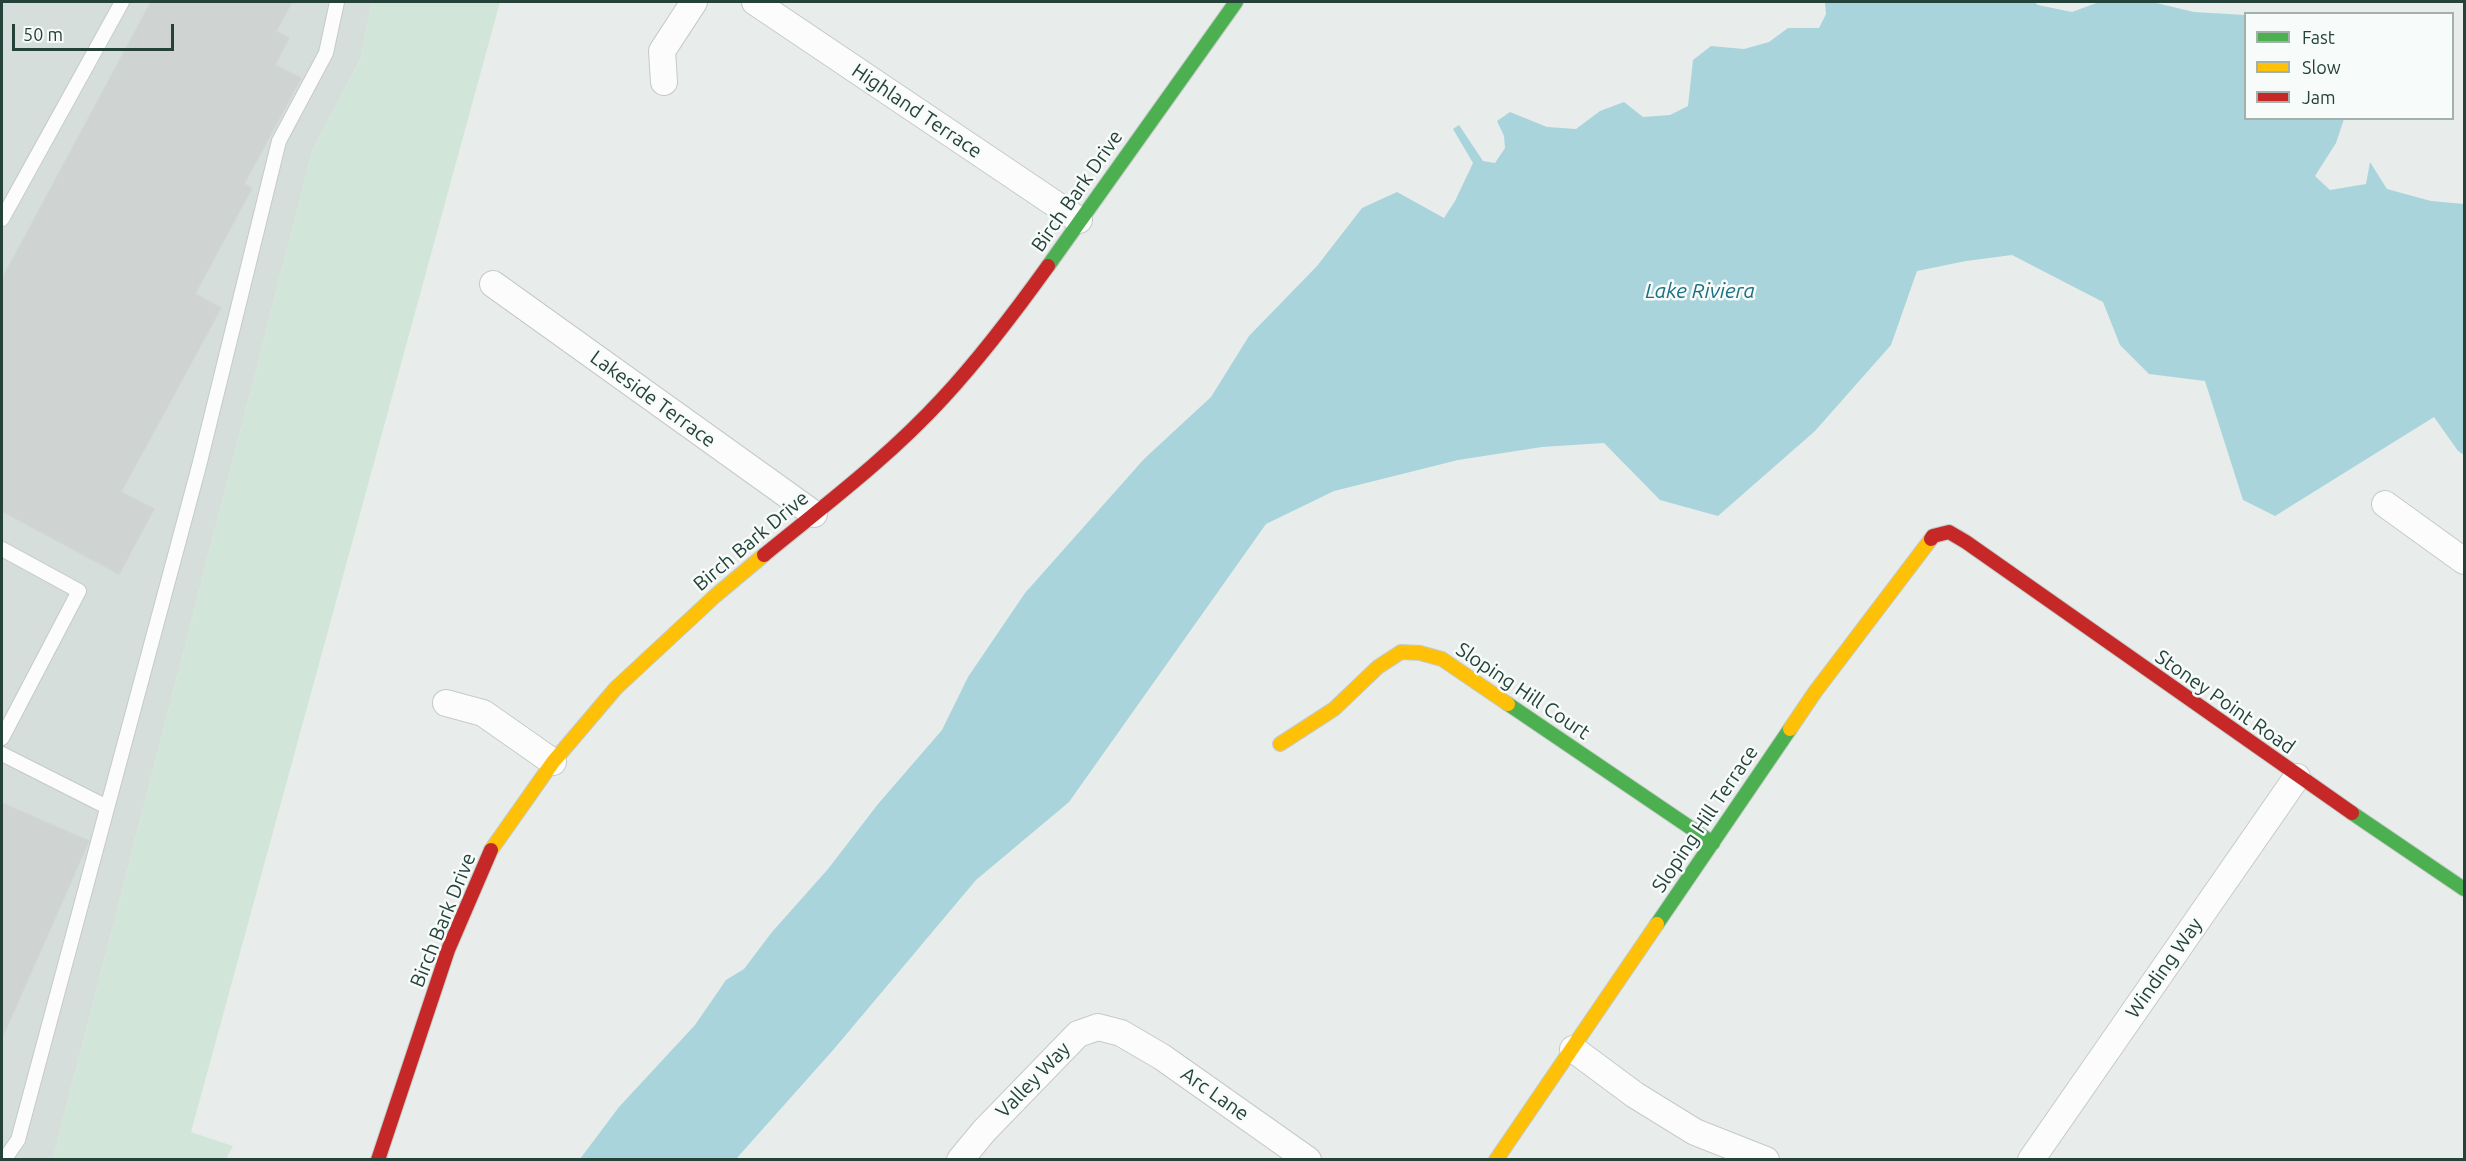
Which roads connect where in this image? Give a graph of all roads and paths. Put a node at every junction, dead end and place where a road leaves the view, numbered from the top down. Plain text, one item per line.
1 (122, 2) edge
2 (338, 2) edge
3 (694, 2) edge
4 (755, 2) edge
5 (1236, 2) edge
6 (664, 82) dead end
7 (2, 219) edge
8 (1079, 220) junction
9 (493, 284) dead end
10 (2385, 504) dead end
11 (814, 514) junction
12 (1966, 542) joint
13 (2, 549) edge
14 (2464, 561) edge
15 (446, 703) dead end
16 (2, 738) edge
17 (1280, 744) dead end
18 (2, 754) edge
19 (553, 762) junction
20 (2297, 777) junction
21 (107, 807) junction
22 (1713, 843) junction
23 (2464, 889) edge
24 (1120, 1033) joint
25 (1573, 1049) junction
26 (3, 1160) edge
27 (378, 1160) edge
28 (960, 1160) edge
29 (1308, 1160) edge
30 (1496, 1160) edge
31 (1766, 1160) edge
32 (2031, 1160) edge

1 - 7 lane
2 - 21 lane
3 - 6 street
4 - 8 street, Highland Terrace
5 - 8 street, Birch Bark Drive
8 - 11 street, Birch Bark Drive
9 - 11 street, Lakeside Terrace
10 - 14 street
11 - 19 street, Birch Bark Drive
12 - 20 street, Stoney Point Road
12 - 22 street, Sloping Hill Terrace
13 - 16 lane
15 - 19 street
17 - 22 street, Sloping Hill Court
18 - 21 lane
19 - 27 street, Birch Bark Drive
20 - 23 street, Stoney Point Road
20 - 32 street, Winding Way
21 - 26 lane
22 - 25 street, Sloping Hill Terrace
24 - 28 street, Valley Way
24 - 29 street, Arc Lane
25 - 30 street, Sloping Hill Terrace
25 - 31 street

